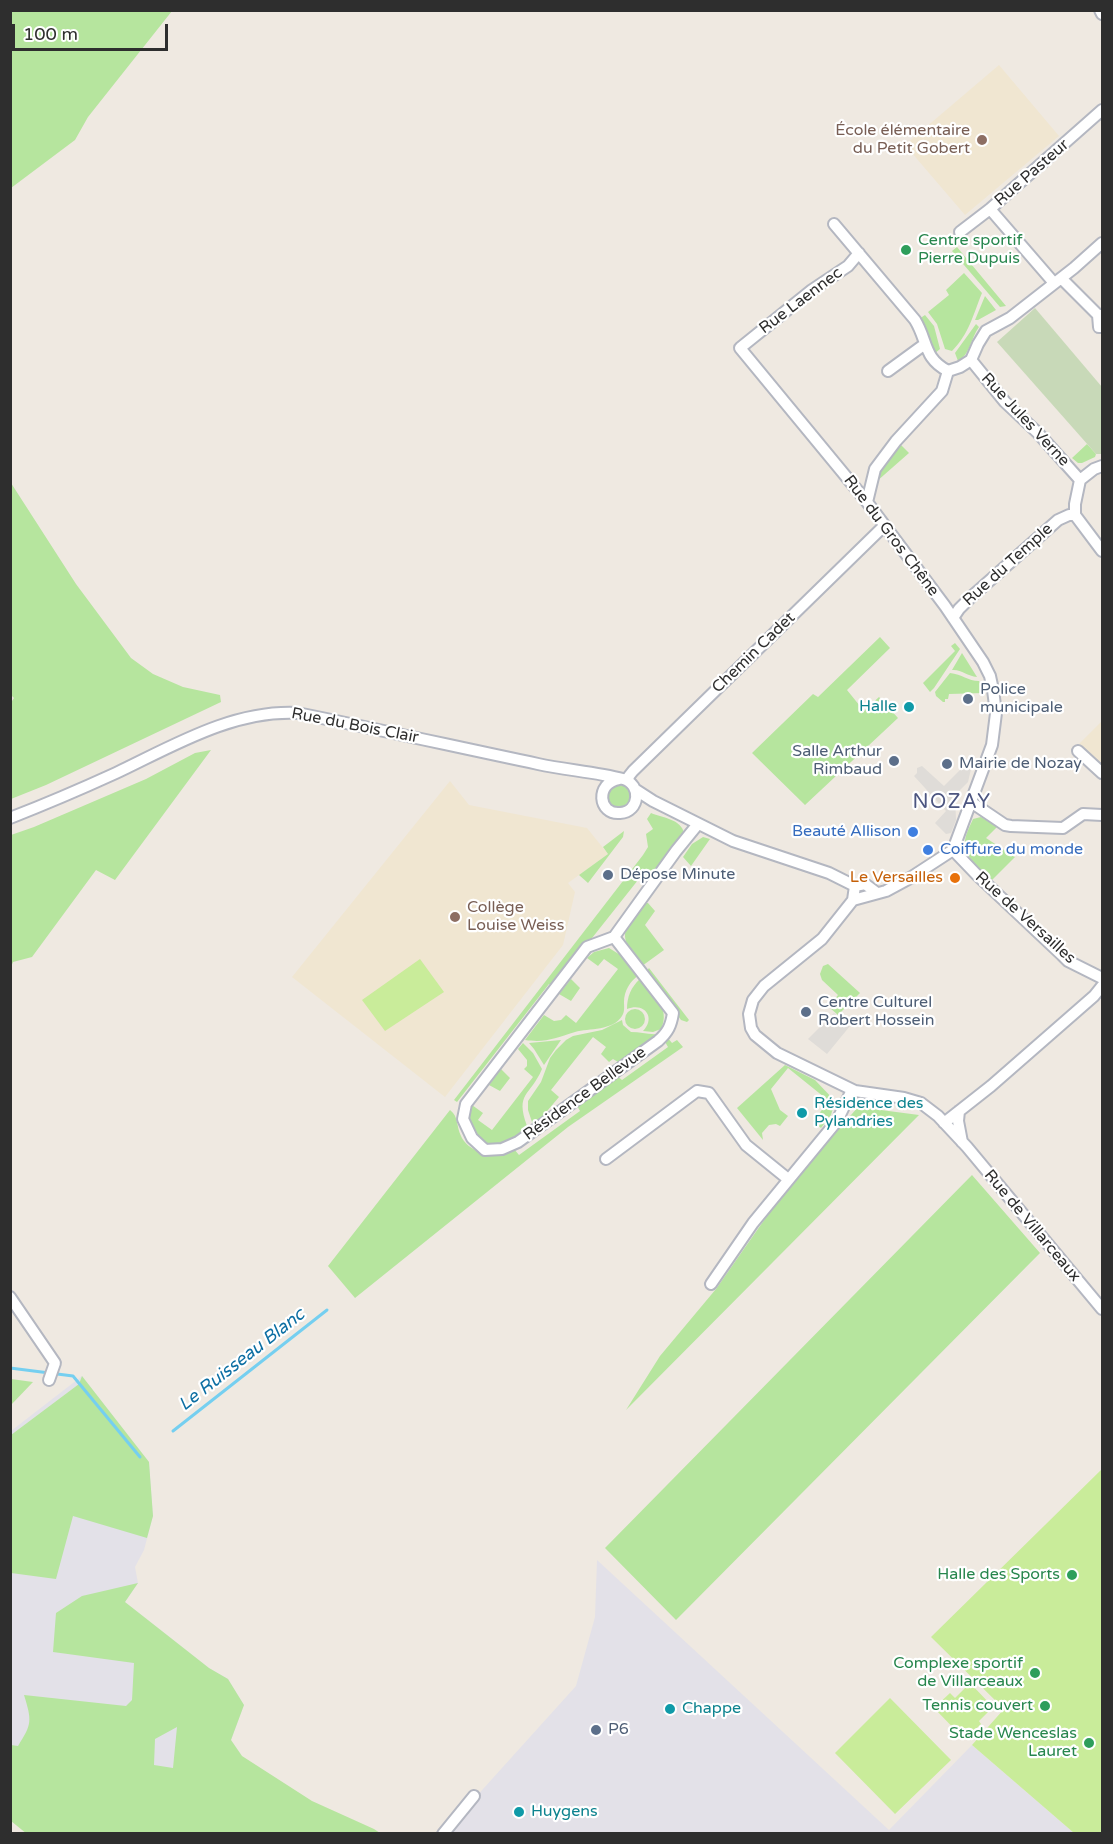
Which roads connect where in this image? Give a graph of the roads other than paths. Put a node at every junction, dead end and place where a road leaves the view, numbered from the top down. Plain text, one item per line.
1 (1102, 110) edge
2 (990, 209) junction
3 (834, 224) dead end
4 (960, 232) dead end
5 (1102, 243) edge
6 (859, 253) junction
7 (1058, 281) junction
8 (1100, 315) edge
9 (1102, 327) edge
10 (925, 344) junction
11 (741, 348) joint
12 (971, 360) junction
13 (888, 371) dead end
14 (948, 371) junction
15 (1102, 466) edge
16 (1080, 480) junction
17 (867, 502) junction
18 (1075, 515) junction
19 (884, 526) junction
20 (1102, 550) edge
21 (953, 618) junction
22 (1078, 751) dead end
23 (573, 771) junction
24 (1102, 773) edge
25 (623, 780) junction
26 (636, 790) junction
27 (603, 791) junction
28 (653, 801) junction
29 (971, 802) junction
30 (634, 805) junction
31 (1102, 815) edge
32 (10, 818) edge
33 (698, 824) junction
34 (953, 849) junction
35 (855, 886) junction
36 (878, 893) junction
37 (853, 900) junction
38 (614, 938) junction
39 (1102, 978) edge
40 (1102, 986) edge
41 (852, 1090) junction
42 (959, 1111) junction
43 (944, 1123) junction
44 (962, 1142) junction
45 (606, 1159) dead end
46 (788, 1179) junction
47 (711, 1284) dead end
48 (10, 1297) edge
49 (1102, 1309) edge
50 (49, 1380) dead end
51 (474, 1796) dead end
52 (443, 1833) edge

1 - 2 street, Rue Pasteur
2 - 4 street, Rue Pasteur
2 - 7 street
3 - 6 street
5 - 7 street
6 - 10 street
6 - 11 street, Rue Laennec
7 - 8 street
7 - 12 street
8 - 9 street
10 - 13 street
10 - 14 street
11 - 17 street, Rue du Gros Chêne
12 - 14 street
12 - 16 street, Rue Jules Verne
14 - 17 street
15 - 16 street
16 - 18 street
17 - 19 street, Rue du Gros Chêne
18 - 20 street
18 - 21 street, Rue du Temple
19 - 21 street, Rue du Gros Chêne
19 - 25 street, Chemin Cadet
21 - 29 street, Rue du Gros Chêne
22 - 24 street
23 - 25 street, Rue du Bois Clair
23 - 27 street, Rue du Bois Clair
23 - 32 street, Rue du Bois Clair
25 - 26 street
25 - 27 street
26 - 28 street
26 - 30 street
27 - 30 street
28 - 30 street
28 - 33 street
29 - 31 street
29 - 34 street
33 - 35 street
33 - 38 street
34 - 36 street
34 - 39 street, Rue de Versailles
35 - 36 street
35 - 37 street
36 - 37 street
37 - 41 street, Rue de Villarceaux
38 - 38 street, Résidence Bellevue
40 - 42 street
41 - 43 street, Rue de Villarceaux
41 - 46 street
42 - 43 street
42 - 44 street
43 - 44 street, Rue de Villarceaux
44 - 49 street, Rue de Villarceaux
45 - 46 street
46 - 47 street
48 - 50 street
51 - 52 street

